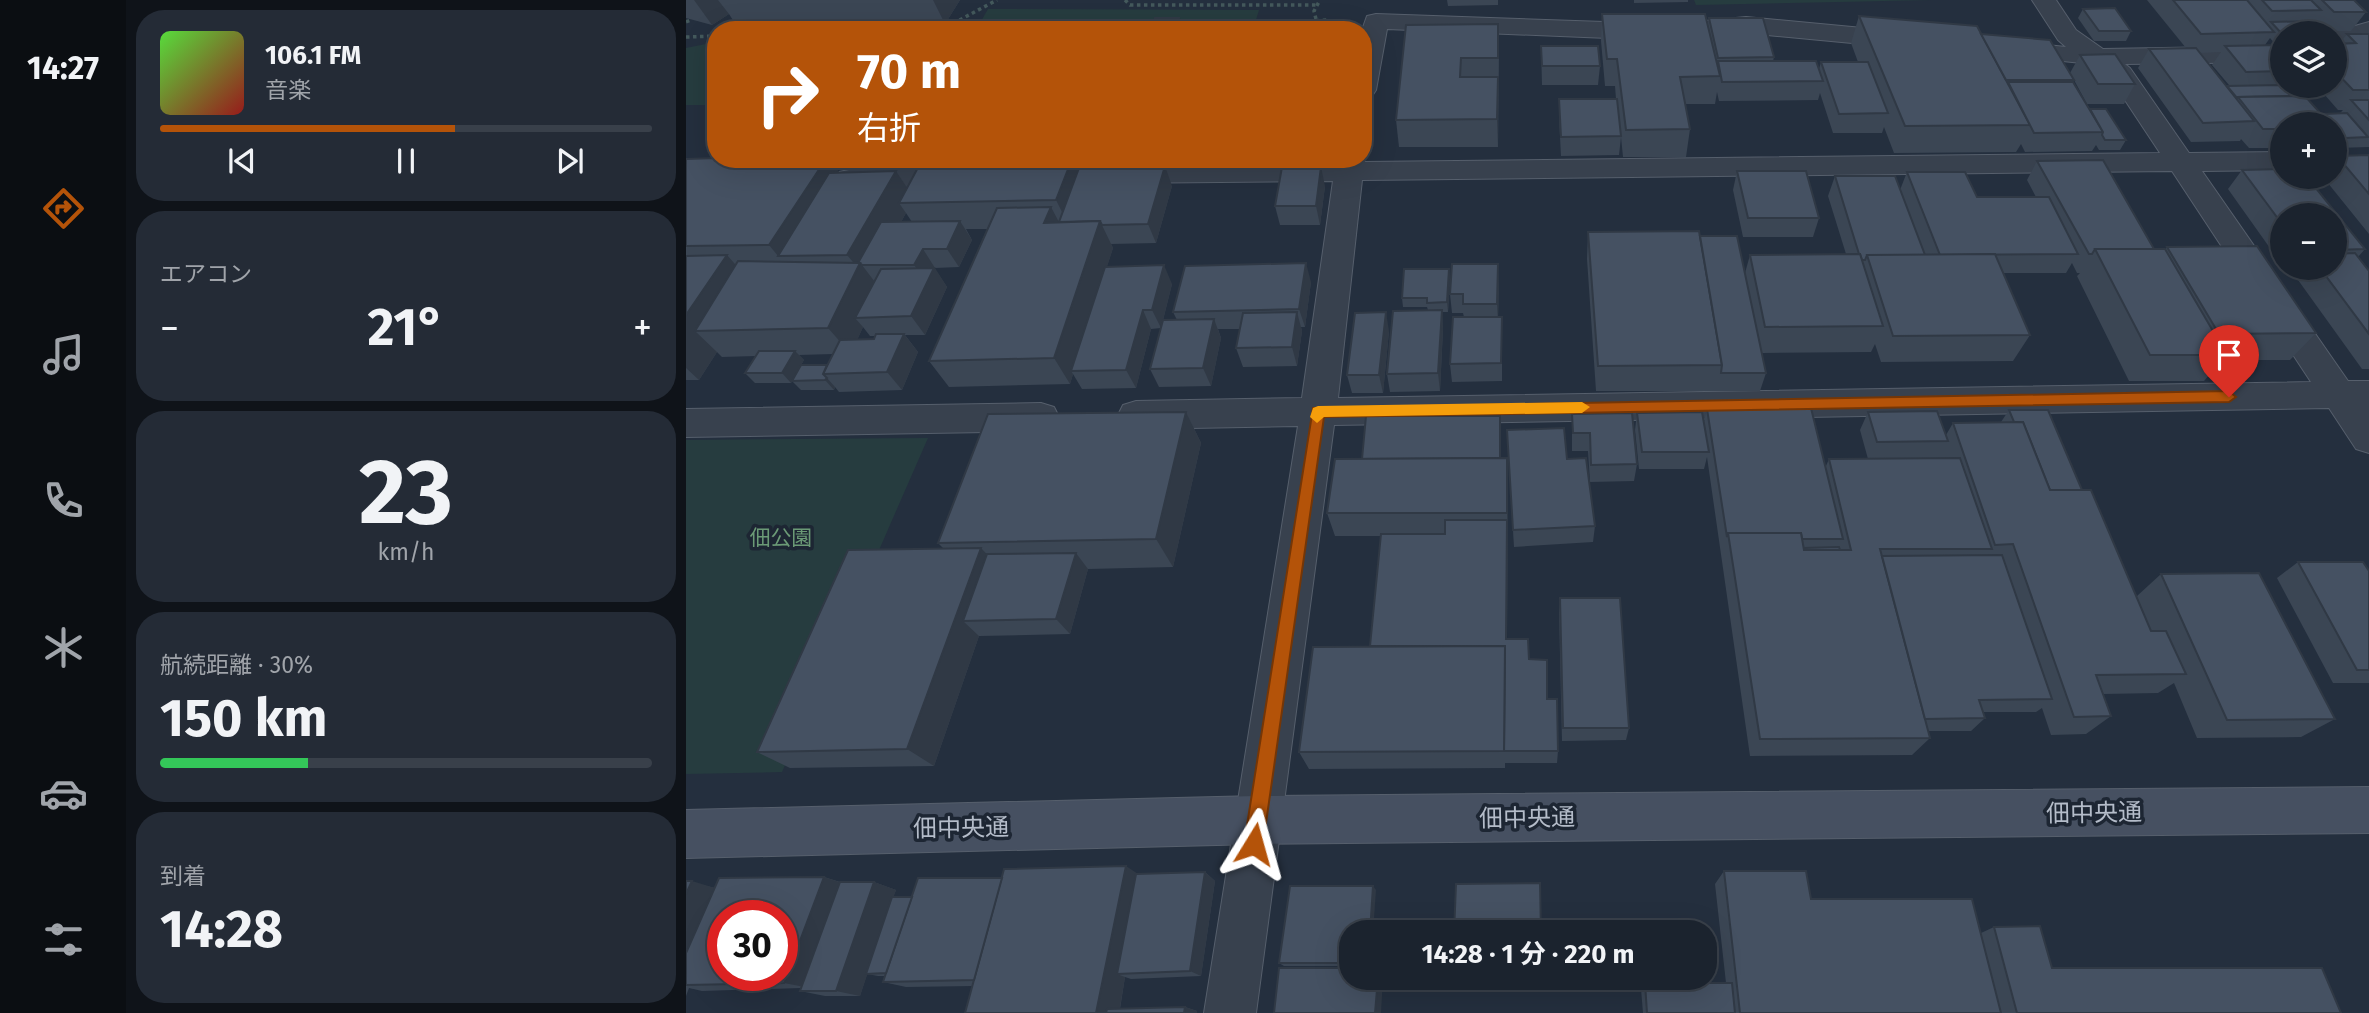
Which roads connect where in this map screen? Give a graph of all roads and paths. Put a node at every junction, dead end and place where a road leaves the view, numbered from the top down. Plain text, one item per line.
1 (997, 0) edge
2 (1125, 0) edge
3 (1320, 0) edge
4 (2044, 0) edge
5 (1316, 5) junction
6 (1316, 19) junction
7 (691, 20) dead end
8 (958, 21) edge
9 (1314, 21) edge
10 (1328, 21) edge
11 (686, 22) edge
12 (2369, 30) edge
13 (707, 36) edge
14 (2347, 36) edge
15 (686, 37) edge
16 (1372, 42) edge
17 (1935, 42) edge
18 (1989, 47) edge
19 (2270, 54) edge
20 (2097, 57) junction
21 (2270, 161) edge
22 (2179, 163) junction
23 (1372, 165) edge
24 (1261, 168) edge
25 (1349, 168) edge
26 (1086, 174) edge
27 (989, 176) edge
28 (824, 179) edge
29 (2354, 395) edge
30 (1318, 412) junction
31 (686, 423) edge
32 (2369, 439) edge
33 (2369, 810) edge
34 (1257, 820) junction
35 (686, 834) edge
36 (1230, 1013) edge

1 - 8 path
2 - 5 path
3 - 5 path
4 - 20 street
5 - 6 path
6 - 9 path
6 - 10 path
7 - 11 path
12 - 14 street
13 - 15 path
16 - 17 street
18 - 20 street
19 - 20 street
20 - 22 street
21 - 22 street
22 - 23 street
22 - 29 street
24 - 26 street
25 - 30 street
27 - 28 street
29 - 30 street
29 - 32 street
30 - 31 street
30 - 34 street
33 - 34 street, 佃中央通
34 - 35 street, 佃中央通
34 - 36 street

